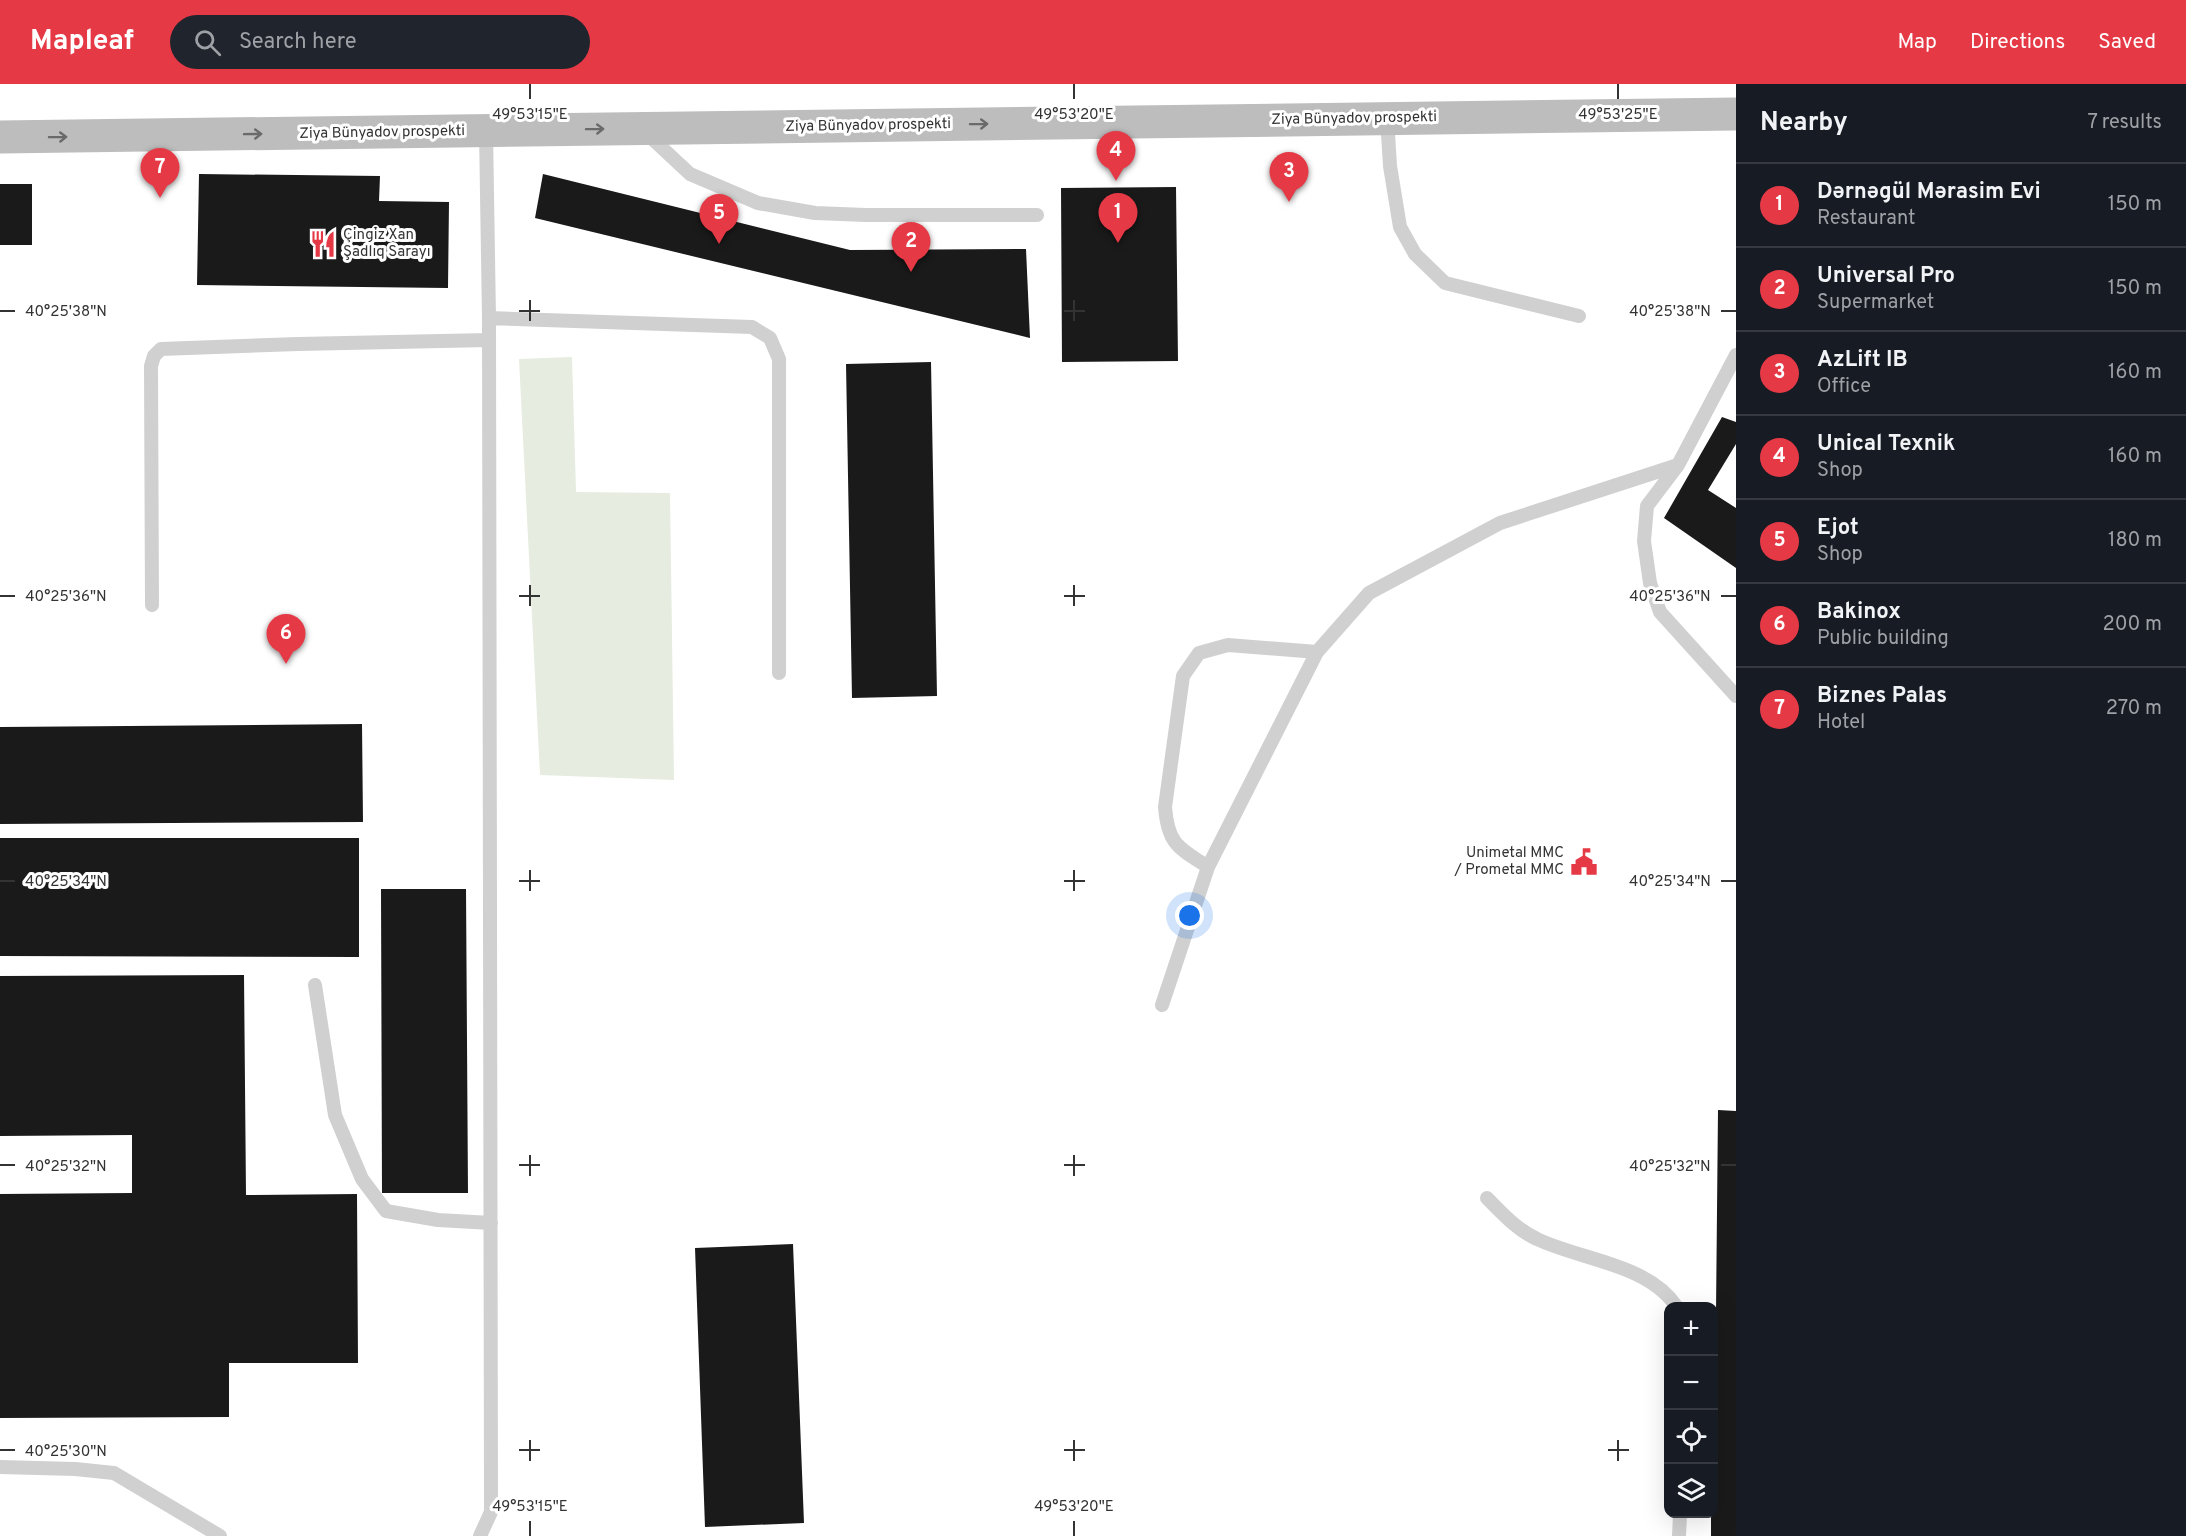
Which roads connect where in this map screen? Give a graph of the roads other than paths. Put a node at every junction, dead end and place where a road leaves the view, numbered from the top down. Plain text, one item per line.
1 (1736, 114) edge
2 (1387, 118) junction
3 (641, 129) junction
4 (486, 131) junction
5 (0, 137) edge
6 (1037, 215) dead end
7 (1579, 316) dead end
8 (489, 318) junction
9 (489, 339) junction
10 (1736, 355) edge
11 (1678, 465) junction
12 (152, 605) dead end
13 (1317, 652) junction
14 (779, 673) dead end
15 (1736, 696) edge
16 (1208, 867) junction
17 (315, 985) dead end
18 (1162, 1005) dead end
19 (1487, 1198) dead end
20 (490, 1223) junction
21 (1673, 1302) edge
22 (0, 1467) edge
23 (1680, 1518) edge
24 (220, 1536) edge
25 (480, 1536) edge
26 (1679, 1536) edge

1 - 2 main road, Ziya Bünyadov prospekti
3 -> 2 main road, Ziya Bünyadov prospekti
2 - 7 lane
4 -> 3 main road, Ziya Bünyadov prospekti
3 - 6 lane
5 -> 4 main road, Ziya Bünyadov prospekti
4 - 8 lane
8 - 9 lane
8 - 14 lane
9 - 12 lane
9 - 20 lane
10 - 11 lane
11 - 13 lane
11 - 15 lane
13 - 16 lane
13 - 16 lane
16 - 18 lane
17 - 20 lane
19 - 21 lane
20 - 25 lane
22 - 24 lane
23 - 26 lane

